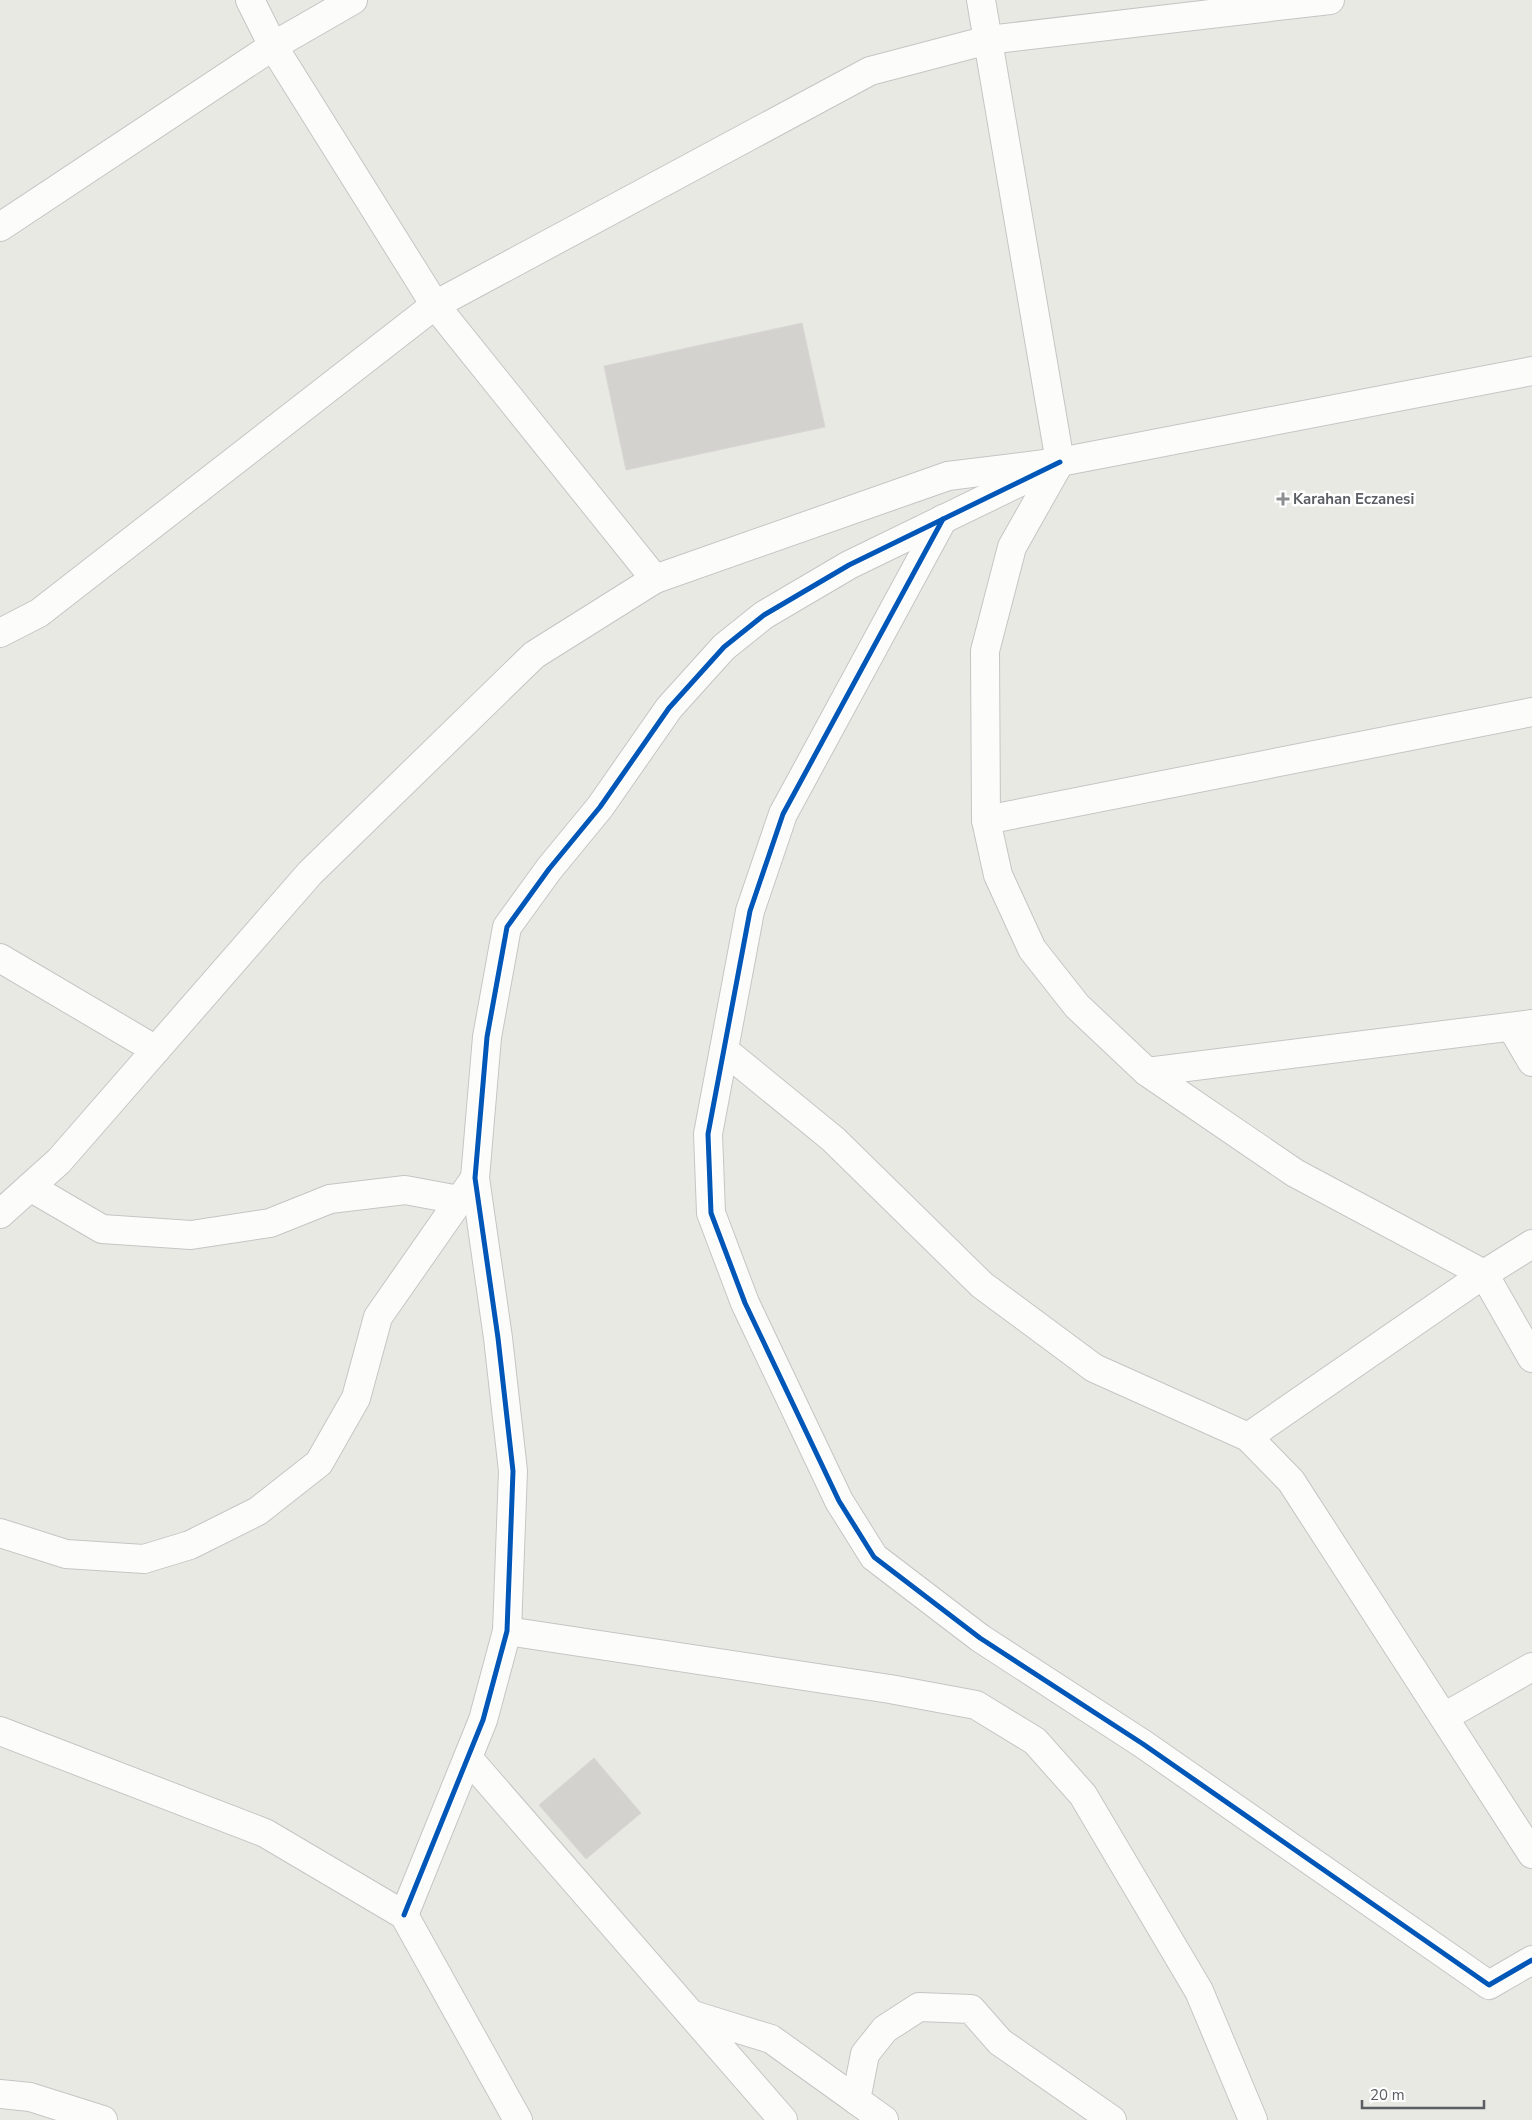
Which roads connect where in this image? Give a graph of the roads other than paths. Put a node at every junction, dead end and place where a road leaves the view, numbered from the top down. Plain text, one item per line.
1 (250, 0) edge
2 (353, 0) edge
3 (981, 0) edge
4 (1330, 0) edge
5 (988, 40) junction
6 (273, 46) junction
7 (0, 227) edge
8 (435, 305) junction
9 (1532, 372) edge
10 (1060, 462) junction
11 (943, 519) junction
12 (655, 579) junction
13 (0, 633) edge
14 (1532, 712) edge
15 (986, 820) junction
16 (0, 958) edge
17 (1522, 1026) edge
18 (156, 1050) junction
19 (724, 1050) junction
20 (1532, 1062) edge
21 (1147, 1072) junction
22 (474, 1178) junction
23 (30, 1187) junction
24 (459, 1200) junction
25 (0, 1214) edge
26 (1532, 1244) edge
27 (1484, 1274) junction
28 (1532, 1358) edge
29 (1248, 1437) junction
30 (0, 1533) edge
31 (506, 1631) junction
32 (1532, 1667) edge
33 (1444, 1717) junction
34 (0, 1732) edge
35 (468, 1758) junction
36 (1532, 1854) edge
37 (404, 1914) junction
38 (1532, 1960) edge
39 (693, 2015) junction
40 (0, 2094) edge
41 (856, 2100) junction
42 (103, 2120) edge
43 (518, 2120) edge
44 (783, 2120) edge
45 (884, 2120) edge
46 (1112, 2120) edge
47 (1253, 2120) edge

1 - 6 street
2 - 6 street
3 - 5 street
4 - 5 street
5 - 8 street
5 - 10 street
6 - 7 street
6 - 8 street
8 - 12 street
8 - 13 street
9 - 10 street
10 - 11 street
10 - 12 street
10 - 15 street
11 - 19 street
11 - 22 street
12 - 18 street
14 - 15 street
15 - 21 street
16 - 18 street
17 - 20 street
17 - 21 street
18 - 23 street
19 - 29 street
19 - 38 street
21 - 27 street
22 - 24 street
22 - 31 street
23 - 24 street
23 - 25 street
24 - 30 street
26 - 27 street
27 - 28 street
27 - 29 street
29 - 33 street
31 - 35 street
31 - 47 street
32 - 33 street
33 - 36 street
34 - 37 street
35 - 37 street
35 - 39 street
37 - 43 street
39 - 41 street
39 - 44 street
40 - 42 street
41 - 45 street
41 - 46 street

